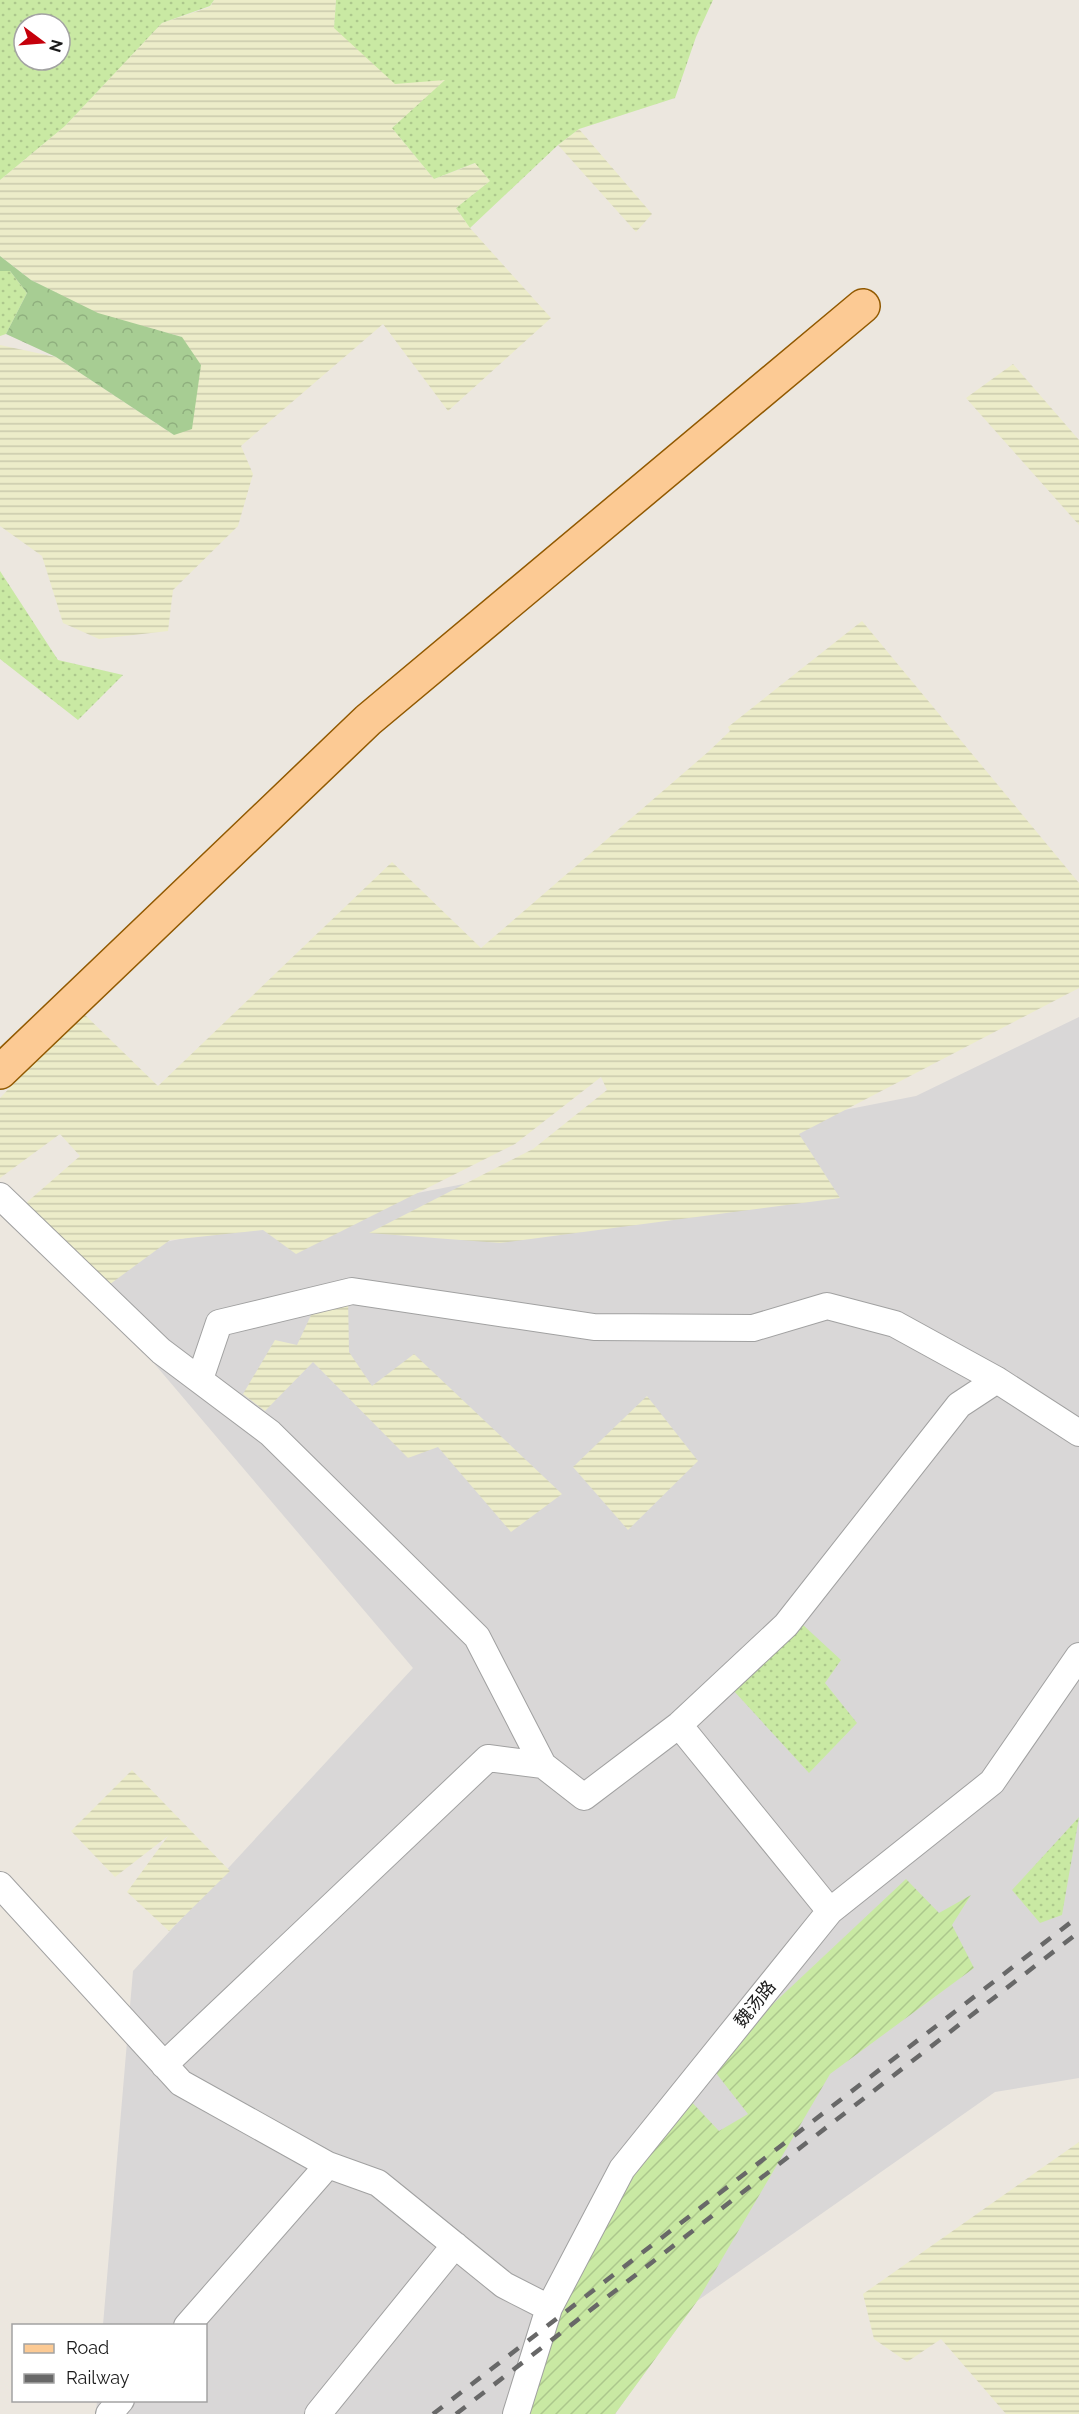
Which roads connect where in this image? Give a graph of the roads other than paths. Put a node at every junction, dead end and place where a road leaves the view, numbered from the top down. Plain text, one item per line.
1 (863, 306) dead end
2 (0, 1072) edge
3 (0, 1196) edge
4 (200, 1379) junction
5 (997, 1380) junction
6 (1079, 1433) edge
7 (1079, 1656) edge
8 (679, 1725) junction
9 (543, 1765) junction
10 (0, 1886) edge
11 (830, 1911) junction
12 (164, 2065) junction
13 (328, 2165) junction
14 (455, 2245) junction
15 (549, 2308) junction
16 (188, 2324) edge
17 (119, 2402) edge
18 (109, 2414) edge
19 (318, 2414) edge
20 (516, 2414) edge

1 - 2 main road
3 - 4 street
4 - 5 street
4 - 9 street
5 - 6 street
5 - 8 street
7 - 11 street, 魏汤路
8 - 9 street
8 - 11 street
9 - 12 street
10 - 12 street
11 - 15 street, 魏汤路
12 - 13 street
13 - 14 street
13 - 16 street
14 - 15 street
14 - 19 street
15 - 20 street, 魏汤路
17 - 18 street

